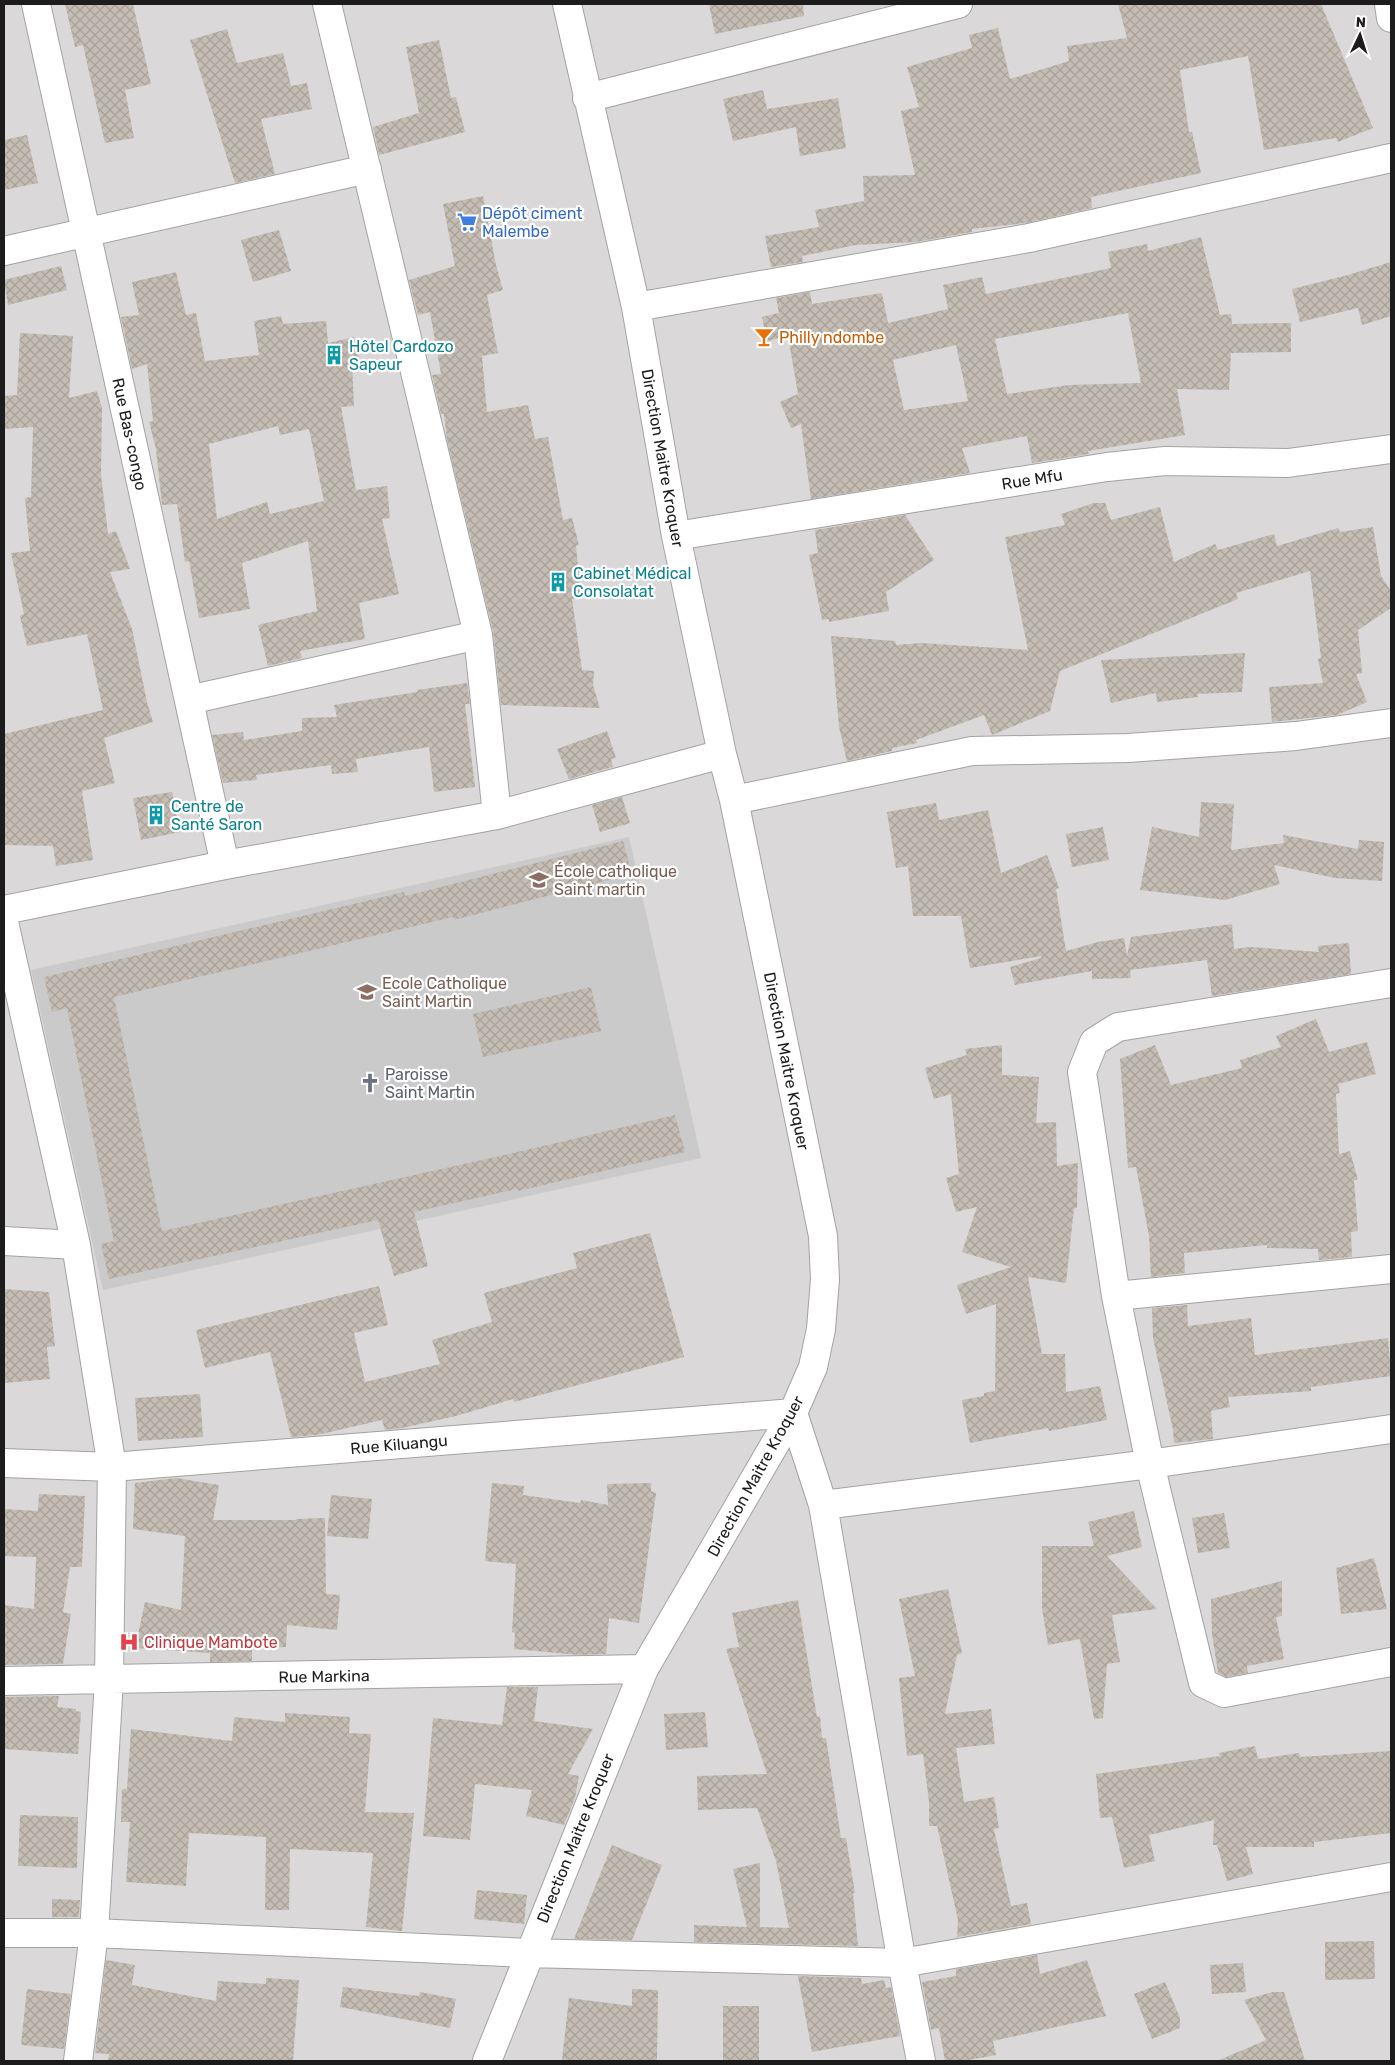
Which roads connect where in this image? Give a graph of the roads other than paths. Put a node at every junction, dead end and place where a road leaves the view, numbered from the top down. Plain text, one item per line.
1 (36, 4) edge
2 (328, 4) edge
3 (567, 4) edge
4 (958, 4) edge
5 (1388, 4) edge
6 (1391, 18) edge
7 (587, 98) junction
8 (1391, 158) edge
9 (366, 169) junction
10 (86, 231) junction
11 (4, 251) edge
12 (636, 307) junction
13 (1391, 449) edge
14 (676, 536) junction
15 (478, 635) junction
16 (188, 700) junction
17 (1391, 723) edge
18 (722, 754) junction
19 (734, 800) junction
20 (497, 815) junction
21 (225, 865) junction
22 (4, 910) edge
23 (4, 922) edge
24 (1391, 983) edge
25 (4, 1241) edge
26 (76, 1245) junction
27 (1391, 1269) edge
28 (1116, 1296) junction
29 (793, 1413) junction
30 (1391, 1429) edge
31 (4, 1463) edge
32 (1150, 1464) junction
33 (112, 1467) junction
34 (823, 1505) junction
35 (1391, 1662) edge
36 (644, 1669) junction
37 (109, 1680) junction
38 (4, 1681) edge
39 (1390, 1880) edge
40 (4, 1933) edge
41 (94, 1933) junction
42 (529, 1953) junction
43 (902, 1963) junction
44 (78, 2061) edge
45 (487, 2061) edge
46 (921, 2061) edge

1 - 10 street, Rue Bas-congo
2 - 9 street
3 - 7 street, Direction Maitre Kroquer
4 - 7 street
5 - 6 street
7 - 12 street, Direction Maitre Kroquer
8 - 12 street
9 - 10 street
9 - 15 street
10 - 11 street
10 - 16 street, Rue Bas-congo
12 - 14 street, Direction Maitre Kroquer
13 - 14 street, Rue Mfu
14 - 18 street, Direction Maitre Kroquer
15 - 16 street
15 - 20 street
16 - 21 street, Rue Bas-congo
17 - 19 street
18 - 19 street, Direction Maitre Kroquer
18 - 20 street
19 - 29 street, Direction Maitre Kroquer
20 - 21 street
21 - 22 street
23 - 26 street
24 - 28 street
25 - 26 street
26 - 33 street
27 - 28 street
28 - 32 street
29 - 33 street, Rue Kiluangu
29 - 34 street
29 - 36 street, Direction Maitre Kroquer
30 - 32 street
31 - 33 street, Rue Kiluangu
32 - 34 street
32 - 35 street
33 - 37 street
34 - 43 street
36 - 37 street, Rue Markina
36 - 42 street, Direction Maitre Kroquer
37 - 38 street, Rue Markina
37 - 41 street
39 - 43 street
40 - 41 street
41 - 42 street
41 - 44 street
42 - 43 street
42 - 45 street, Direction Maitre Kroquer
43 - 46 street

